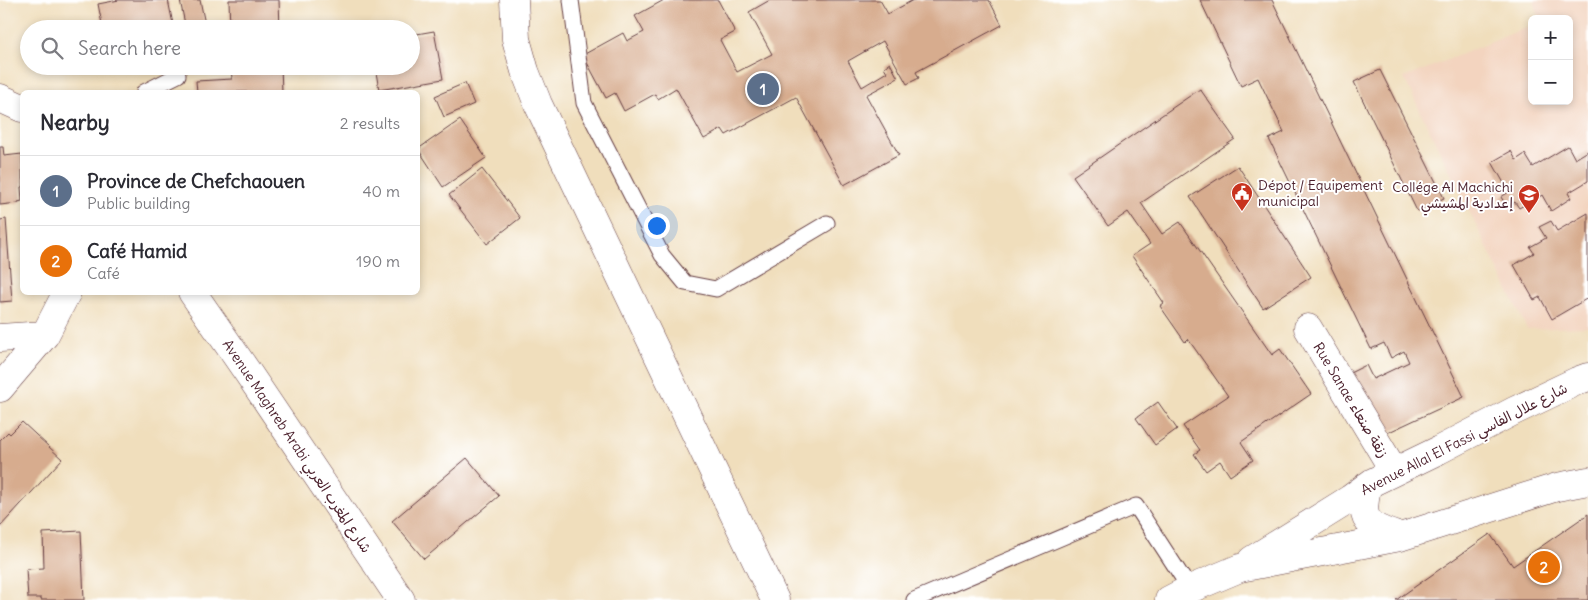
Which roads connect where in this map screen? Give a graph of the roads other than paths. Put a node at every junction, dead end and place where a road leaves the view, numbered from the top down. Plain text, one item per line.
1 (514, 0) edge
2 (571, 0) edge
3 (178, 75) dead end
4 (148, 90) edge
5 (0, 98) edge
6 (20, 107) edge
7 (827, 222) dead end
8 (65, 295) edge
9 (194, 295) edge
10 (1308, 328) dead end
11 (45, 335) junction
12 (0, 338) edge
13 (1588, 377) edge
14 (0, 388) edge
15 (1394, 471) junction
16 (1588, 481) edge
17 (1367, 486) junction
18 (1400, 537) junction
19 (1240, 568) junction
20 (1180, 595) edge
21 (401, 600) edge
22 (775, 600) edge
23 (914, 600) edge

1 - 22 street
2 - 7 lane
3 - 4 lane
5 - 6 street
8 - 11 street
9 - 21 street, Avenue Maghreb Arabi شارع المغرب العربي
10 - 15 street, Rue Sanae زنقة صنعاء
11 - 12 street
11 - 14 street
13 - 15 street, Avenue Allal El Fassi شارع علال الفاسي
15 - 17 street, Avenue Allal El Fassi شارع علال الفاسي
16 - 18 street
17 - 18 street
17 - 19 street, Avenue Allal El Fassi شارع علال الفاسي
18 - 19 street
19 - 20 street
20 - 23 lane

